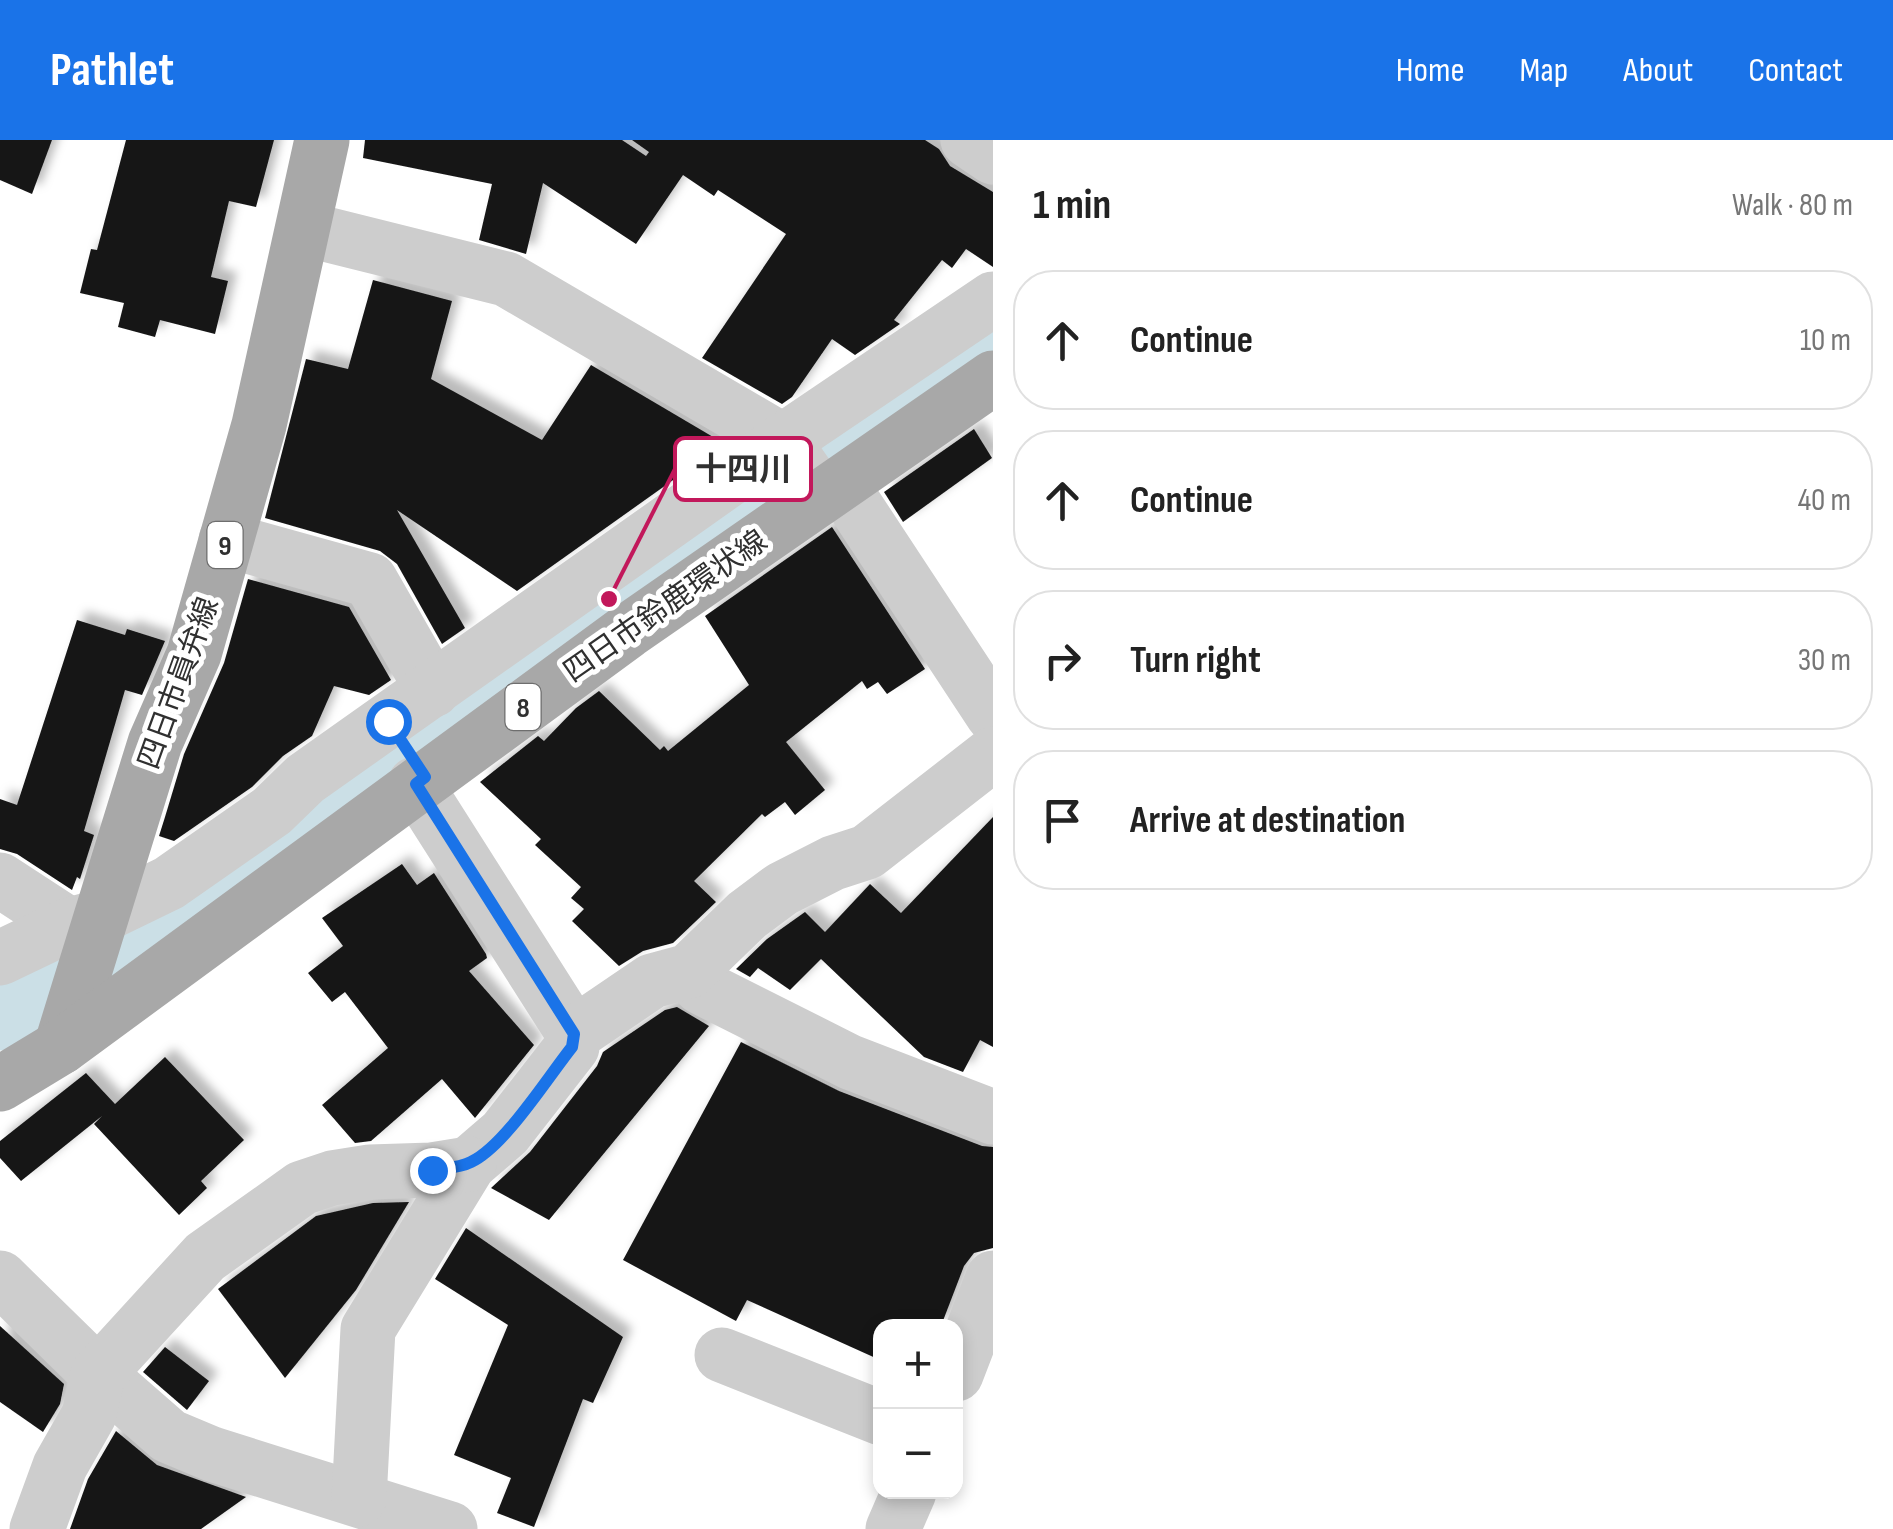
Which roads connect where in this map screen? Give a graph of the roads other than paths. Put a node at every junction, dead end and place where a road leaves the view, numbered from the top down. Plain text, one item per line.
1 (322, 140) edge
2 (968, 140) edge
3 (993, 157) edge
4 (304, 229) junction
5 (993, 300) edge
6 (993, 378) edge
7 (809, 470) junction
8 (226, 540) junction
9 (433, 690) junction
10 (993, 716) edge
11 (993, 754) edge
12 (408, 755) junction
13 (0, 880) edge
14 (87, 927) junction
15 (0, 958) edge
16 (689, 971) junction
17 (66, 1030) junction
18 (574, 1034) junction
19 (0, 1084) edge
20 (993, 1116) edge
21 (469, 1164) junction
22 (0, 1278) edge
23 (993, 1278) edge
24 (722, 1355) dead end
25 (963, 1356) edge
26 (98, 1374) junction
27 (873, 1415) edge
28 (359, 1499) junction
29 (906, 1499) edge
30 (36, 1529) edge
31 (450, 1529) edge
32 (893, 1529) edge

1 - 4 main road, 四日市員弁線 / 9
2 - 3 street
4 - 7 street
4 - 8 main road, 四日市員弁線 / 9
5 - 7 street
6 - 7 main road, 四日市鈴鹿環状線 / 8
7 - 9 street
7 - 10 street
7 - 12 main road, 四日市鈴鹿環状線 / 8
8 - 9 street
8 - 14 main road, 四日市員弁線 / 9
9 - 12 street
11 - 16 street
12 - 14 street
12 - 17 main road, 四日市鈴鹿環状線 / 8
12 - 18 street
13 - 14 street
14 - 15 street
14 - 17 main road, 四日市員弁線 / 9
16 - 18 street
16 - 20 street
17 - 19 main road, 四日市鈴鹿環状線 / 8
18 - 21 street
21 - 26 street
21 - 28 street
22 - 26 street
23 - 25 street
24 - 27 street
26 - 28 street
26 - 30 street
28 - 31 street
29 - 32 street

